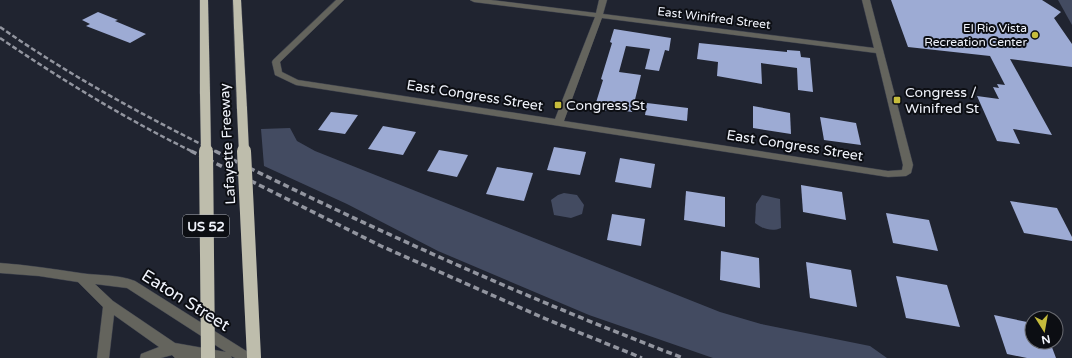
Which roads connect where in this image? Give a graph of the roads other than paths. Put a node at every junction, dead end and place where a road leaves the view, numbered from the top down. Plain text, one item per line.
1 (198, 0) edge
2 (204, 0) edge
3 (237, 0) edge
4 (340, 0) edge
5 (474, 0) edge
6 (603, 0) edge
7 (866, 0) edge
8 (599, 16) junction
9 (878, 51) junction
10 (205, 68) junction
11 (559, 122) junction
12 (0, 268) edge
13 (81, 278) junction
14 (109, 305) junction
15 (174, 349) junction
16 (103, 358) edge
17 (146, 358) edge
18 (186, 358) edge
19 (208, 358) edge
20 (226, 358) edge
21 (246, 358) edge
22 (254, 358) edge

1 - 10 highway
2 - 10 highway, Lafayette Freeway / US 52
3 - 22 highway, Lafayette Freeway / US 52, bridge
4 - 11 street, East Congress Street
5 - 8 street, East Winifred Street
6 - 8 street
7 - 9 street
8 - 9 street, East Winifred Street
8 - 11 street
9 - 11 street, East Congress Street
10 - 19 highway, Lafayette Freeway / US 52, bridge
12 - 13 street, Eaton Street
13 - 14 street
13 - 21 street, Eaton Street
14 - 15 street
14 - 16 street
15 - 17 street
15 - 18 street
15 - 20 street

